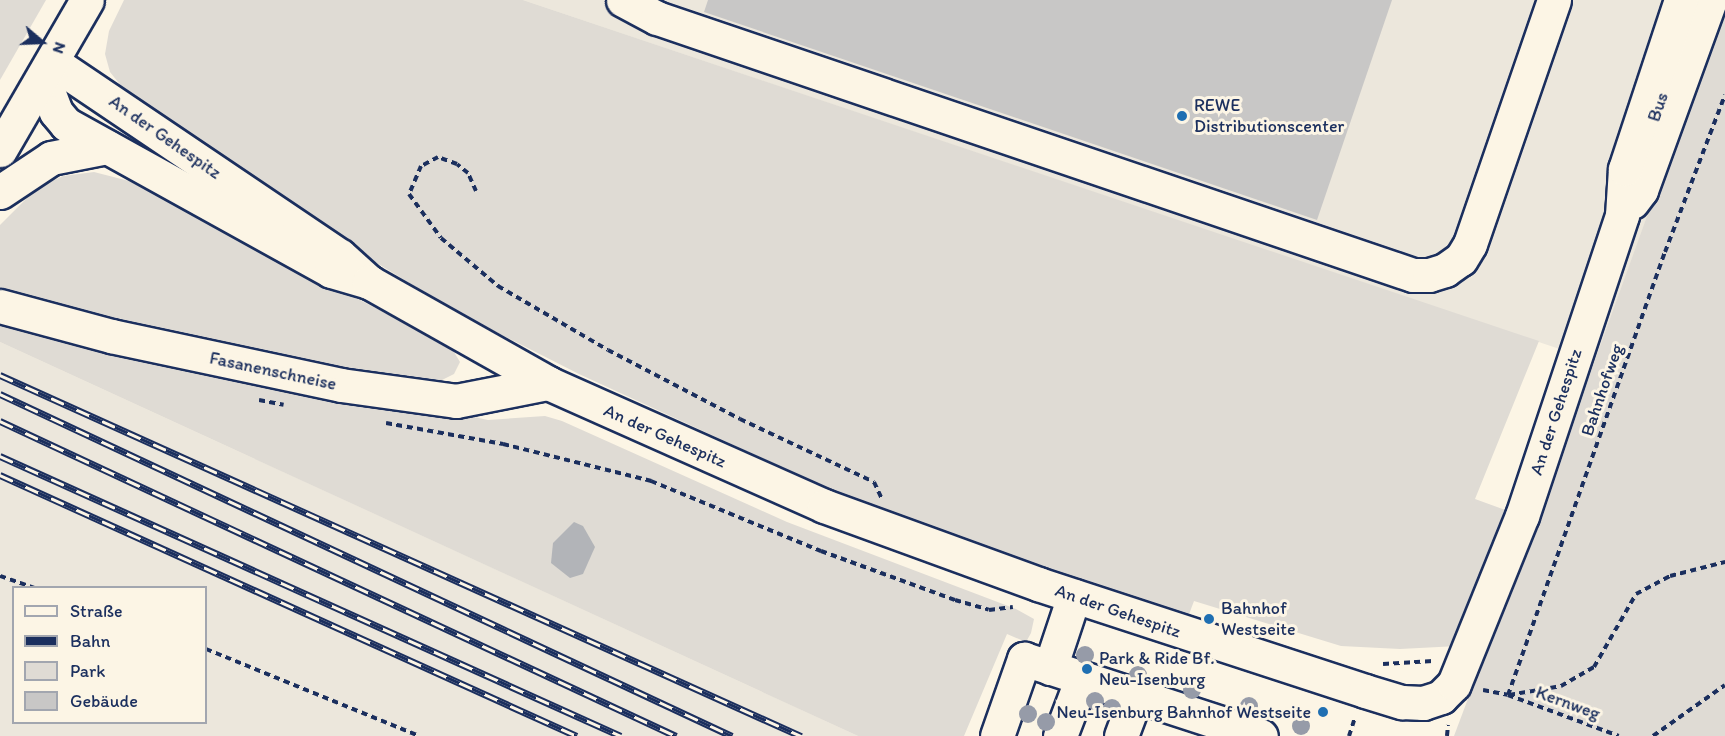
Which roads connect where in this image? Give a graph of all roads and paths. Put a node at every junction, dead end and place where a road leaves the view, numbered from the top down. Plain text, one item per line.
1 (87, 0) edge
2 (623, 0) edge
3 (1554, 0) edge
4 (1681, 0) edge
5 (1694, 0) edge
6 (1710, 0) edge
7 (52, 62) junction
8 (1725, 95) edge
9 (107, 147) junction
10 (0, 150) edge
11 (476, 191) dead end
12 (0, 192) edge
13 (1622, 215) junction
14 (369, 282) junction
15 (0, 306) edge
16 (548, 383) junction
17 (253, 397) dead end
18 (287, 406) dead end
19 (378, 422) dead end
20 (880, 502) dead end
21 (1725, 562) edge
22 (0, 576) edge
23 (1038, 584) junction
24 (29, 586) edge
25 (1080, 598) junction
26 (207, 650) edge
27 (1065, 673) junction
28 (1725, 685) edge
29 (1508, 695) junction
30 (1136, 696) junction
31 (1187, 725) edge
32 (419, 736) edge
33 (997, 736) edge
34 (1060, 736) edge
35 (1120, 736) edge
36 (1261, 736) edge
37 (1619, 736) edge
38 (1653, 736) edge

1 - 7 street
2 - 3 street
4 - 13 street, An der Gehespitz
5 - 13 street, Bus
6 - 13 street, An der Gehespitz
7 - 9 street, An der Gehespitz
7 - 10 street
7 - 14 street, An der Gehespitz
8 - 29 path, Bahnhofweg
9 - 12 street
9 - 14 street, An der Gehespitz
11 - 20 path
13 - 25 street, An der Gehespitz
14 - 16 street, An der Gehespitz
15 - 16 street, Fasanenschneise
16 - 23 street, An der Gehespitz
17 - 18 path
19 - 23 path
21 - 29 path
22 - 24 path
23 - 25 street, An der Gehespitz
25 - 27 street
26 - 32 path
27 - 30 street
27 - 33 street
27 - 34 street
28 - 38 path
29 - 37 path, Kernweg
30 - 31 street
30 - 35 street
31 - 36 street

